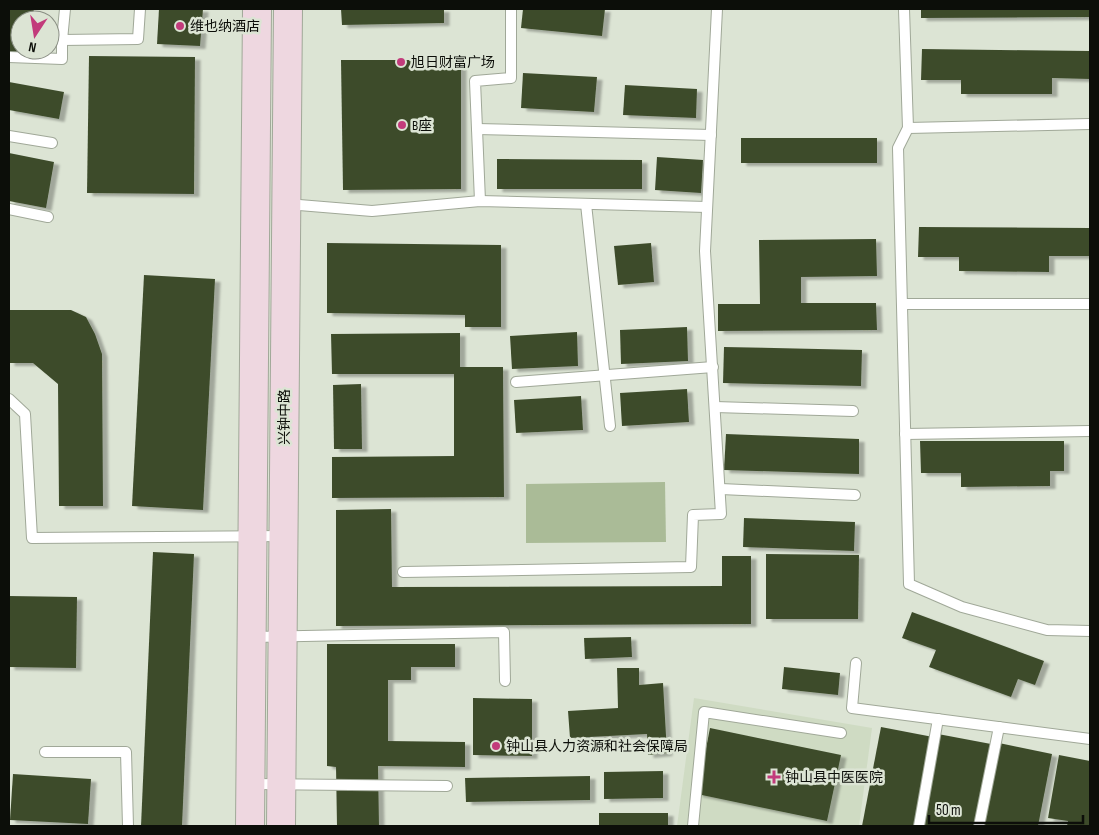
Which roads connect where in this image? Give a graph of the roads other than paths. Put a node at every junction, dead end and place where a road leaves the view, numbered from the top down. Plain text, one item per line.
1 (65, 9) edge
2 (140, 9) edge
3 (257, 9) edge
4 (288, 9) edge
5 (512, 9) edge
6 (717, 9) edge
7 (904, 9) edge
8 (62, 40) junction
9 (9, 57) edge
10 (1090, 124) edge
11 (908, 128) junction
12 (477, 129) junction
13 (711, 135) junction
14 (9, 136) edge
15 (52, 143) dead end
16 (480, 201) junction
17 (286, 204) junction
18 (586, 204) junction
19 (707, 207) junction
20 (9, 209) edge
21 (48, 217) dead end
22 (902, 304) junction
23 (1090, 304) edge
24 (713, 367) junction
25 (605, 375) junction
26 (516, 382) dead end
27 (9, 399) edge
28 (715, 407) junction
29 (853, 411) dead end
30 (610, 426) dead end
31 (1090, 431) edge
32 (905, 434) junction
33 (721, 489) junction
34 (855, 495) dead end
35 (253, 536) junction
36 (283, 536) junction
37 (403, 572) dead end
38 (1090, 631) edge
39 (283, 635) junction
40 (252, 637) junction
41 (856, 663) dead end
42 (505, 681) dead end
43 (938, 719) junction
44 (999, 727) junction
45 (841, 733) dead end
46 (1090, 739) edge
47 (45, 752) dead end
48 (281, 783) junction
49 (250, 784) junction
50 (447, 786) dead end
51 (128, 826) edge
52 (250, 826) edge
53 (281, 826) edge
54 (693, 826) edge
55 (919, 826) edge
56 (979, 826) edge

1 - 8 lane
2 - 8 lane
3 - 35 main road
4 - 17 main road, 兴钟中路
5 - 12 lane
6 - 13 lane
7 - 11 lane
8 - 9 lane
10 - 11 lane
11 - 22 lane
12 - 13 lane
12 - 16 lane
13 - 19 lane
14 - 15 lane
16 - 17 lane
16 - 18 lane
17 - 36 main road, 兴钟中路
18 - 19 lane
18 - 25 lane
19 - 24 lane
20 - 21 lane
22 - 23 lane
22 - 32 lane
24 - 25 lane
24 - 28 lane
25 - 26 lane
25 - 30 lane
27 - 35 lane
28 - 29 lane
28 - 33 lane
31 - 32 lane
32 - 38 lane
33 - 34 lane
33 - 37 lane
35 - 36 lane
35 - 40 main road
36 - 39 main road, 兴钟中路
39 - 40 lane
39 - 42 lane
39 - 48 main road, 兴钟中路
40 - 49 main road
41 - 43 lane
43 - 44 lane
43 - 55 lane
44 - 46 lane
44 - 56 lane
45 - 54 lane
47 - 51 lane
48 - 49 lane
48 - 50 lane
48 - 53 main road, 兴钟中路
49 - 52 main road

